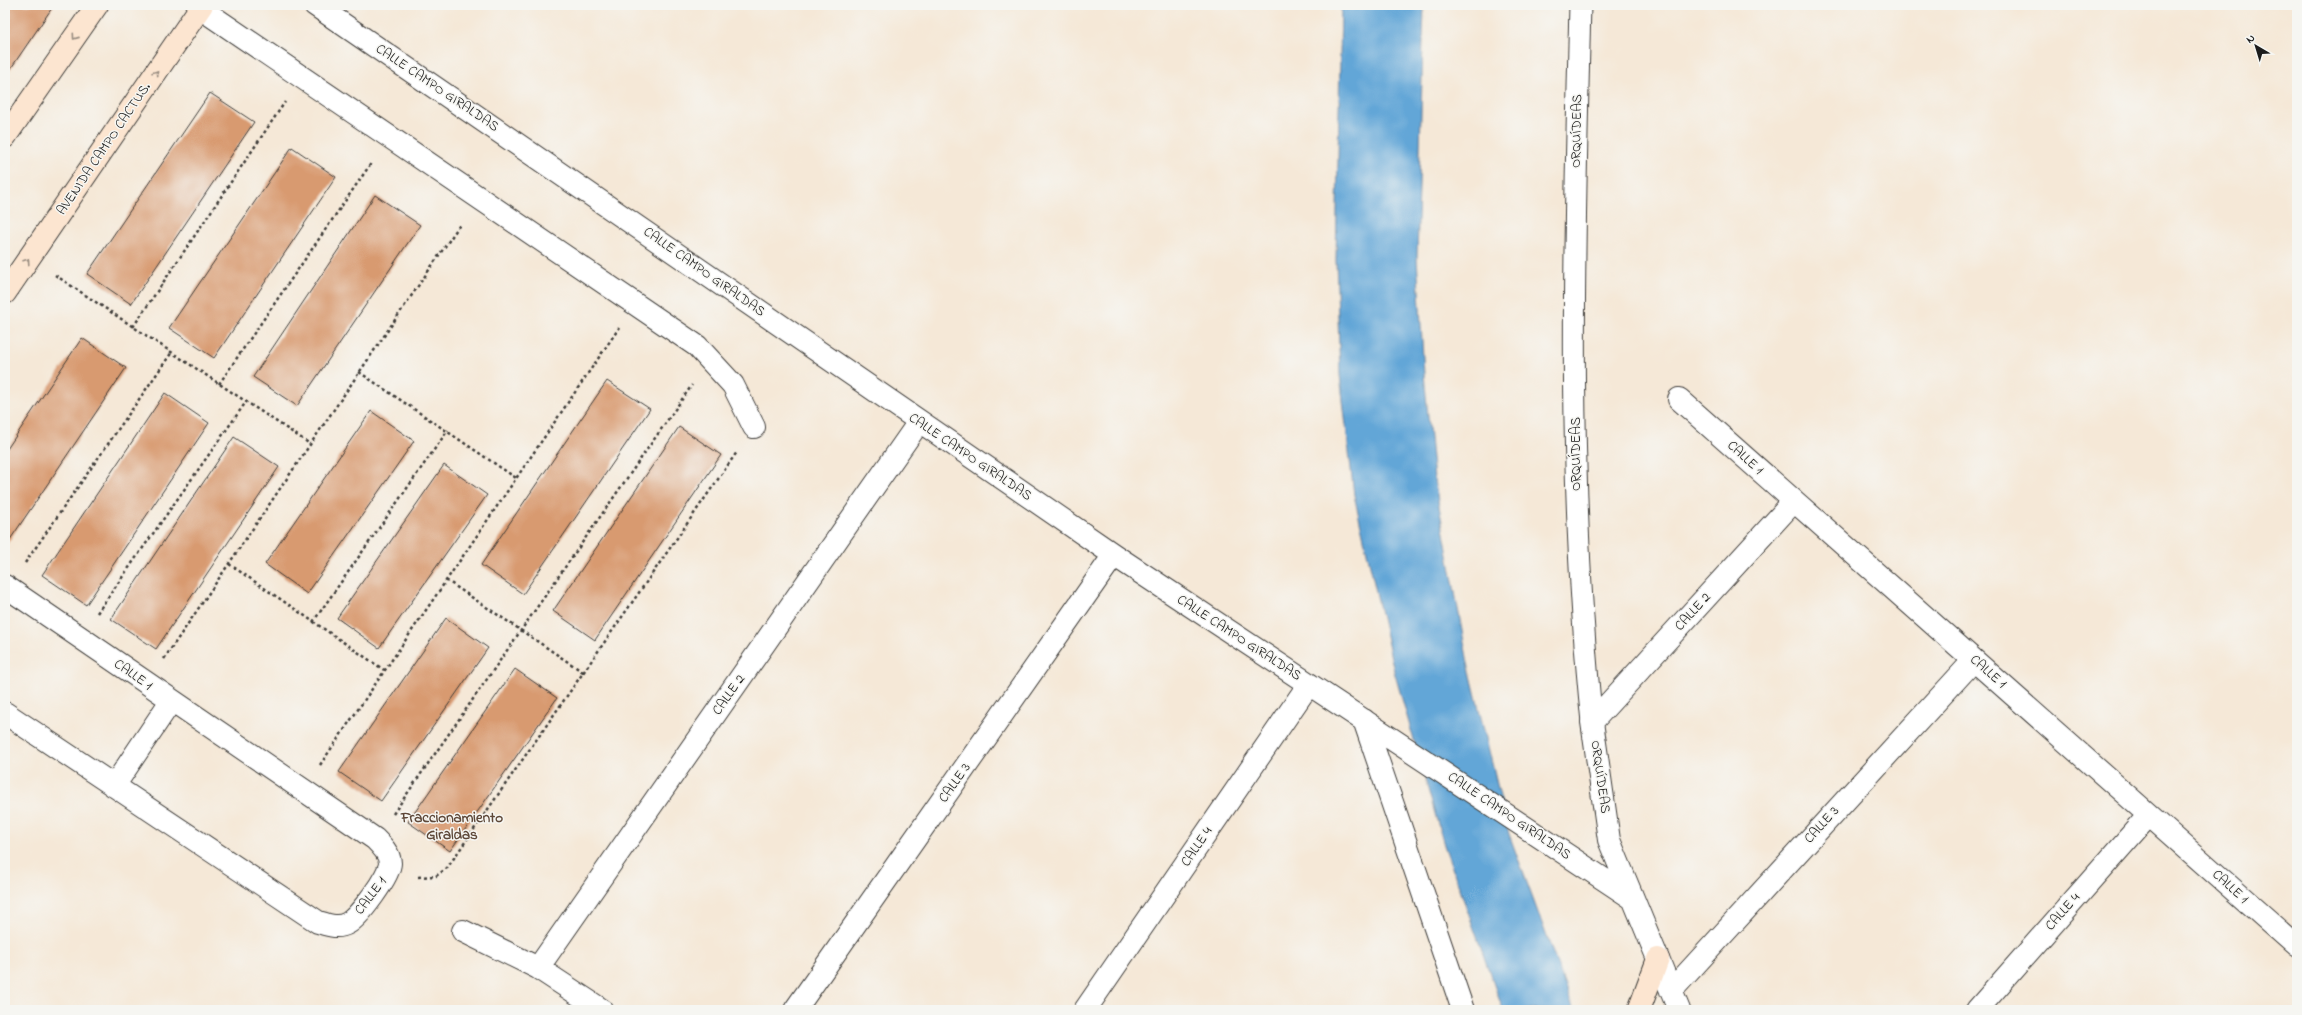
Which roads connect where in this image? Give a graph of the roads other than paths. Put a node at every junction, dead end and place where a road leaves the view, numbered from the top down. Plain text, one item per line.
1 (97, 5) edge
2 (315, 5) edge
3 (1580, 5) edge
4 (201, 7) edge
5 (5, 137) edge
6 (5, 293) edge
7 (1679, 399) dead end
8 (919, 422) junction
9 (754, 427) road end
10 (1794, 501) junction
11 (1114, 555) junction
12 (6, 588) edge
13 (1974, 660) junction
14 (1309, 684) junction
15 (171, 701) junction
16 (5, 713) edge
17 (1364, 720) junction
18 (1592, 722) junction
19 (114, 786) junction
20 (2149, 815) junction
21 (1632, 898) junction
22 (463, 931) dead end
23 (2297, 946) edge
24 (1658, 959) junction
25 (538, 968) junction
26 (1675, 1001) edge
27 (602, 1010) edge
28 (795, 1010) edge
29 (1085, 1010) edge
30 (1463, 1010) edge
31 (1639, 1010) edge
32 (1977, 1010) edge

1 -> 5 street
2 - 8 street, CALLE CAMPO GIRALDAS
3 - 18 lane, ORQUÍDEAS
6 -> 4 street, AVENIDA CAMPO CACTUS.
4 - 9 street
7 - 10 street, CALLE 1
8 - 11 street, CALLE CAMPO GIRALDAS
8 - 25 street, CALLE 2
10 - 13 street, CALLE 1
10 - 18 street, CALLE 2
11 - 14 street, CALLE CAMPO GIRALDAS
11 - 28 street, CALLE 3
12 - 15 street, CALLE 1
13 - 20 street, CALLE 1
13 - 26 street, CALLE 3
14 - 17 street, CALLE CAMPO GIRALDAS
14 - 29 street, CALLE 4
15 - 19 street
15 - 19 street, CALLE 1
16 - 19 street, CALLE 1
17 - 21 street, CALLE CAMPO GIRALDAS
17 - 30 street
18 - 21 street, ORQUÍDEAS
20 - 23 street, CALLE 1
20 - 32 street, CALLE 4
21 - 24 street, ORQUÍDEAS
22 - 25 street
24 - 26 street, ORQUÍDEAS
24 - 31 street
25 - 27 street

